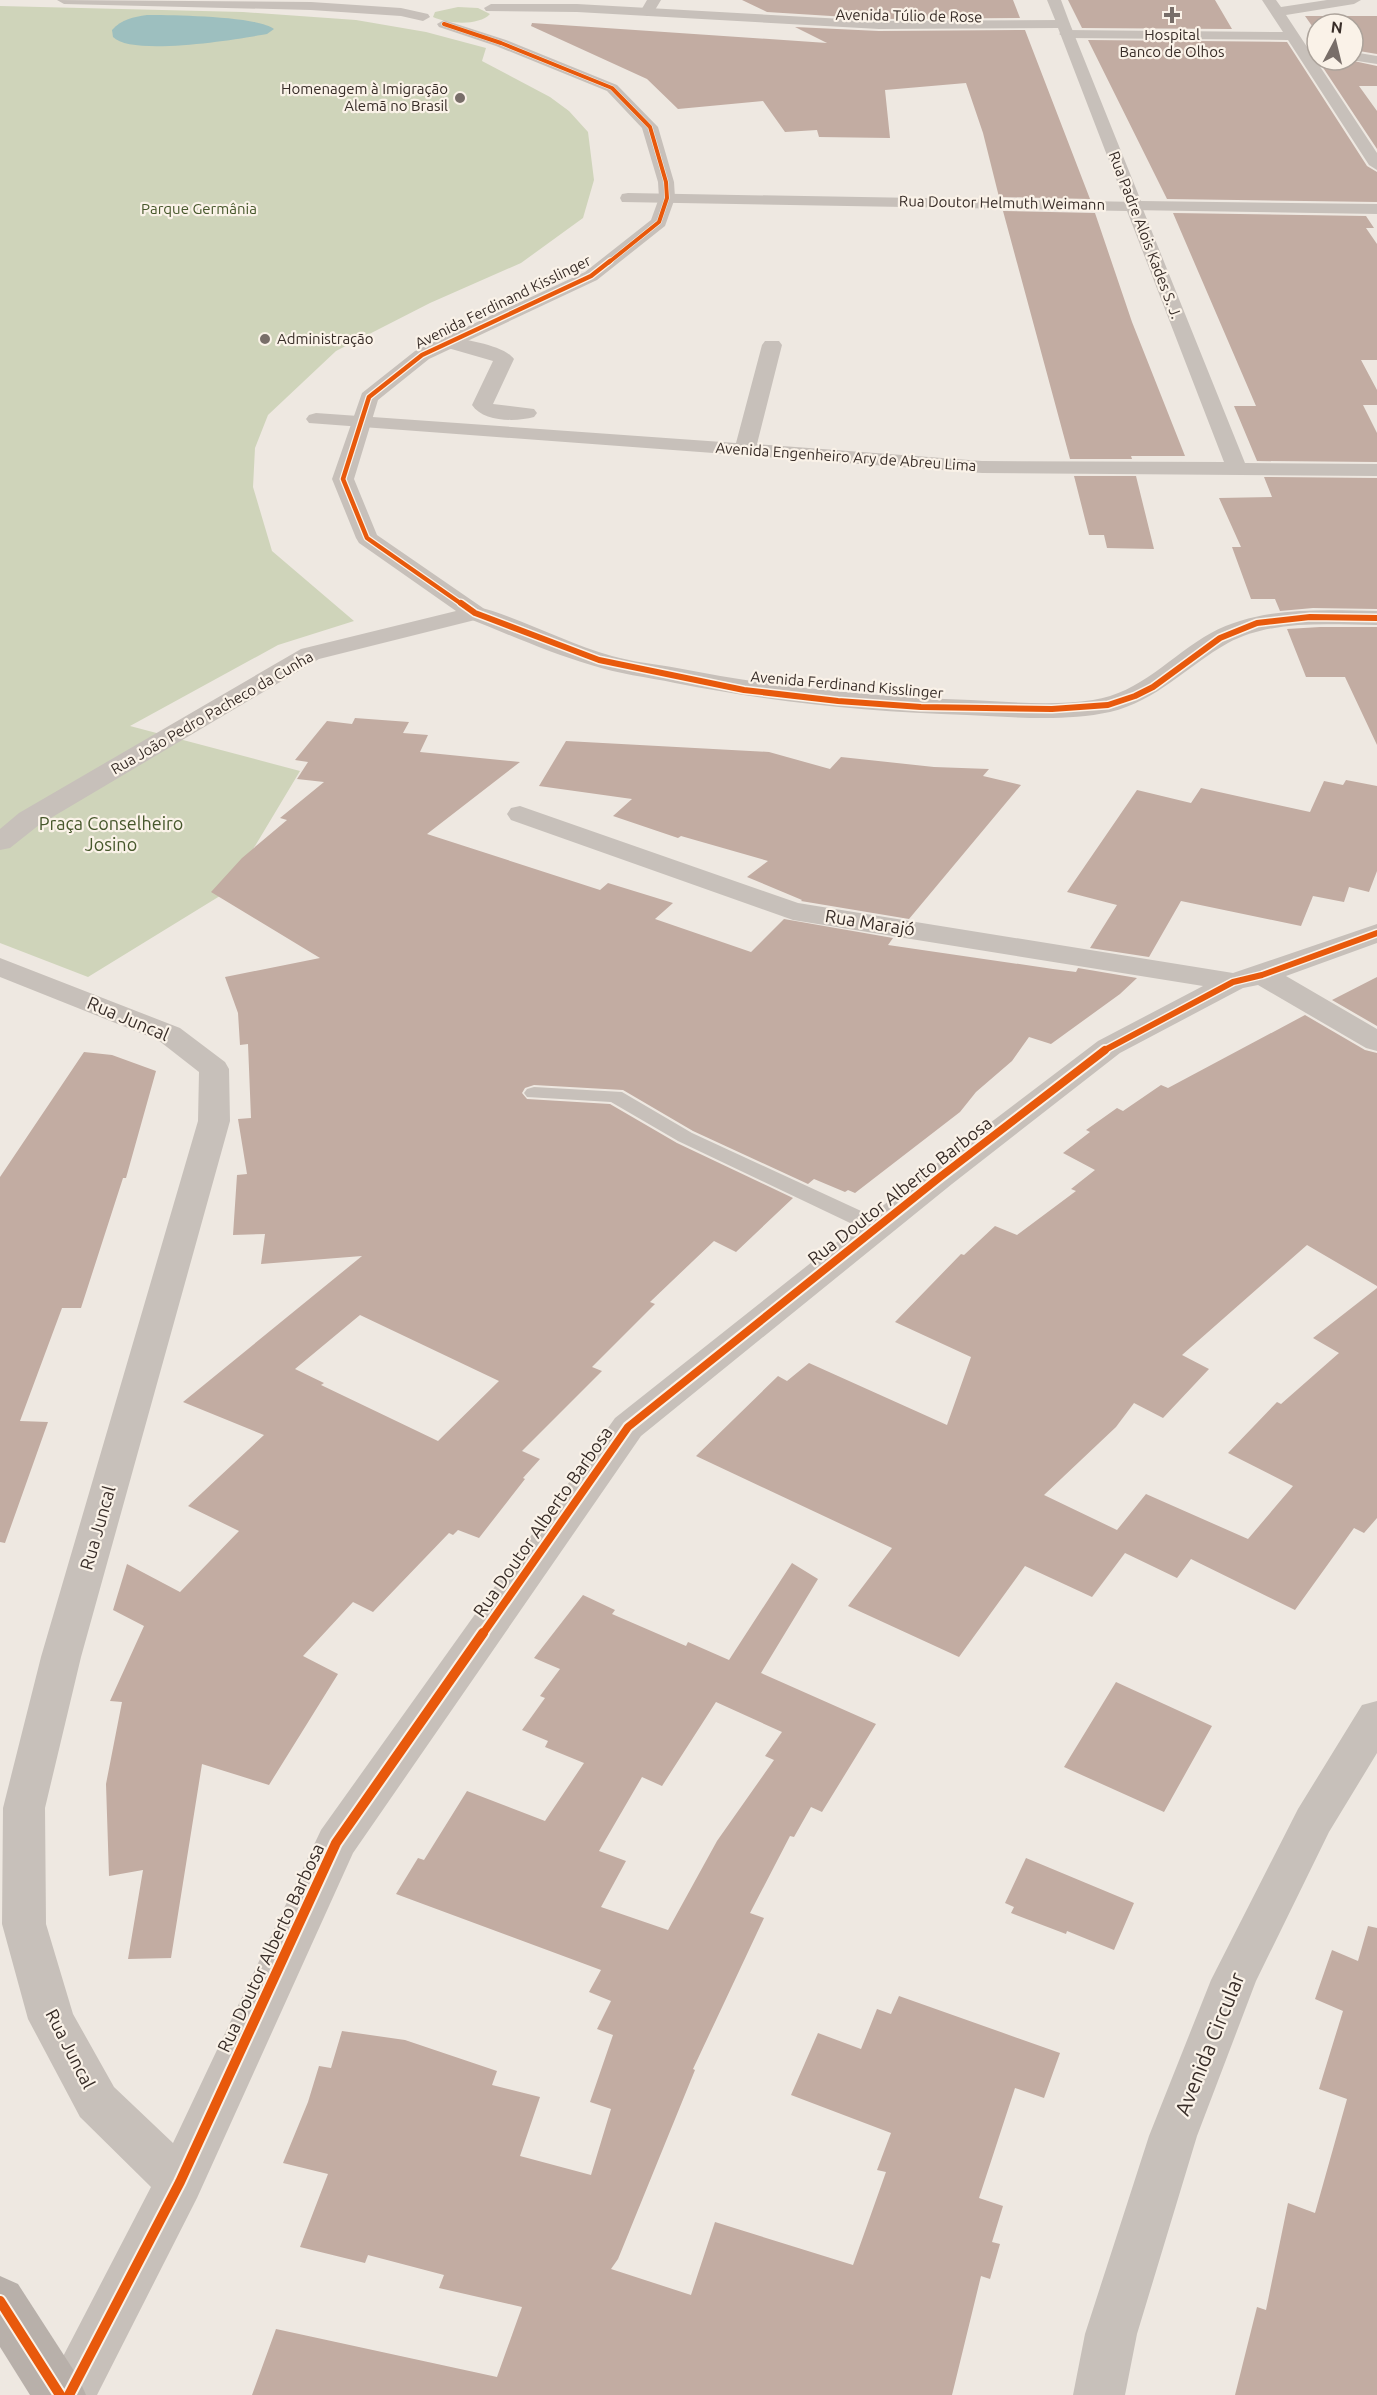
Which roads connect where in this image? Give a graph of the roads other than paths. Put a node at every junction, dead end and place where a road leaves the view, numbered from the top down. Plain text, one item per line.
1 (64, 0) edge
2 (345, 0) edge
3 (1054, 0) edge
4 (1354, 0) edge
5 (476, 5) dead end
6 (651, 6) edge
7 (1273, 6) edge
8 (430, 10) junction
9 (493, 15) junction
10 (444, 24) junction
11 (1064, 29) junction
12 (961, 30) junction
13 (1296, 41) junction
14 (501, 43) junction
15 (1305, 45) edge
16 (1377, 165) edge
17 (628, 198) dead end
18 (667, 198) junction
19 (1134, 206) junction
20 (1377, 209) edge
21 (448, 342) junction
22 (772, 345) dead end
23 (551, 415) dead end
24 (316, 419) dead end
25 (361, 422) junction
26 (746, 450) junction
27 (1237, 469) junction
28 (1377, 470) edge
29 (476, 613) junction
30 (1377, 618) edge
31 (520, 814) dead end
32 (0, 842) edge
33 (1377, 933) edge
34 (0, 967) edge
35 (1247, 978) junction
36 (1377, 1041) edge
37 (534, 1093) dead end
38 (877, 1227) junction
39 (1377, 1717) edge
40 (180, 2182) junction
41 (0, 2301) edge
42 (60, 2395) edge
43 (69, 2395) edge
44 (1099, 2395) edge

1 - 8 street
2 - 8 street
3 - 11 street, Rua Padre Alois Kades S. J.
4 - 7 street
5 - 9 street
6 - 9 street, Avenida Túlio de Rose
6 - 12 street, Avenida Túlio de Rose
7 - 13 street
8 - 10 street
9 - 10 street
9 - 12 street, Avenida Túlio de Rose
9 - 14 street
10 - 14 street
11 - 12 street, Avenida Túlio de Rose
11 - 13 street, Avenida Túlio de Rose
11 - 19 street, Rua Padre Alois Kades S. J.
13 - 15 street, Avenida Túlio de Rose
13 - 16 street
14 - 18 street
17 - 18 street, Rua Doutor Helmuth Weimann
18 - 19 street, Rua Doutor Helmuth Weimann
18 - 21 street, Avenida Ferdinand Kisslinger
19 - 20 street, Rua Doutor Helmuth Weimann
19 - 27 street, Rua Padre Alois Kades S. J.
21 - 23 street
21 - 25 street, Avenida Ferdinand Kisslinger
22 - 26 street
24 - 25 street, Avenida Engenheiro Ary de Abreu Lima
25 - 26 street, Avenida Engenheiro Ary de Abreu Lima
25 - 29 street, Avenida Ferdinand Kisslinger
26 - 27 street, Avenida Engenheiro Ary de Abreu Lima
27 - 28 street, Avenida Engenheiro Ary de Abreu Lima
29 - 30 street, Avenida Ferdinand Kisslinger
29 - 32 street, Rua João Pedro Pacheco da Cunha
31 - 35 street, Rua Marajó
33 - 35 street, Rua Doutor Alberto Barbosa
34 - 40 street, Rua Juncal
35 - 36 street
35 - 38 street, Rua Doutor Alberto Barbosa
37 - 38 lane
38 - 40 street, Rua Doutor Alberto Barbosa
39 - 44 street, Avenida Circular
40 - 43 street, Rua Doutor Alberto Barbosa
41 - 42 main road

